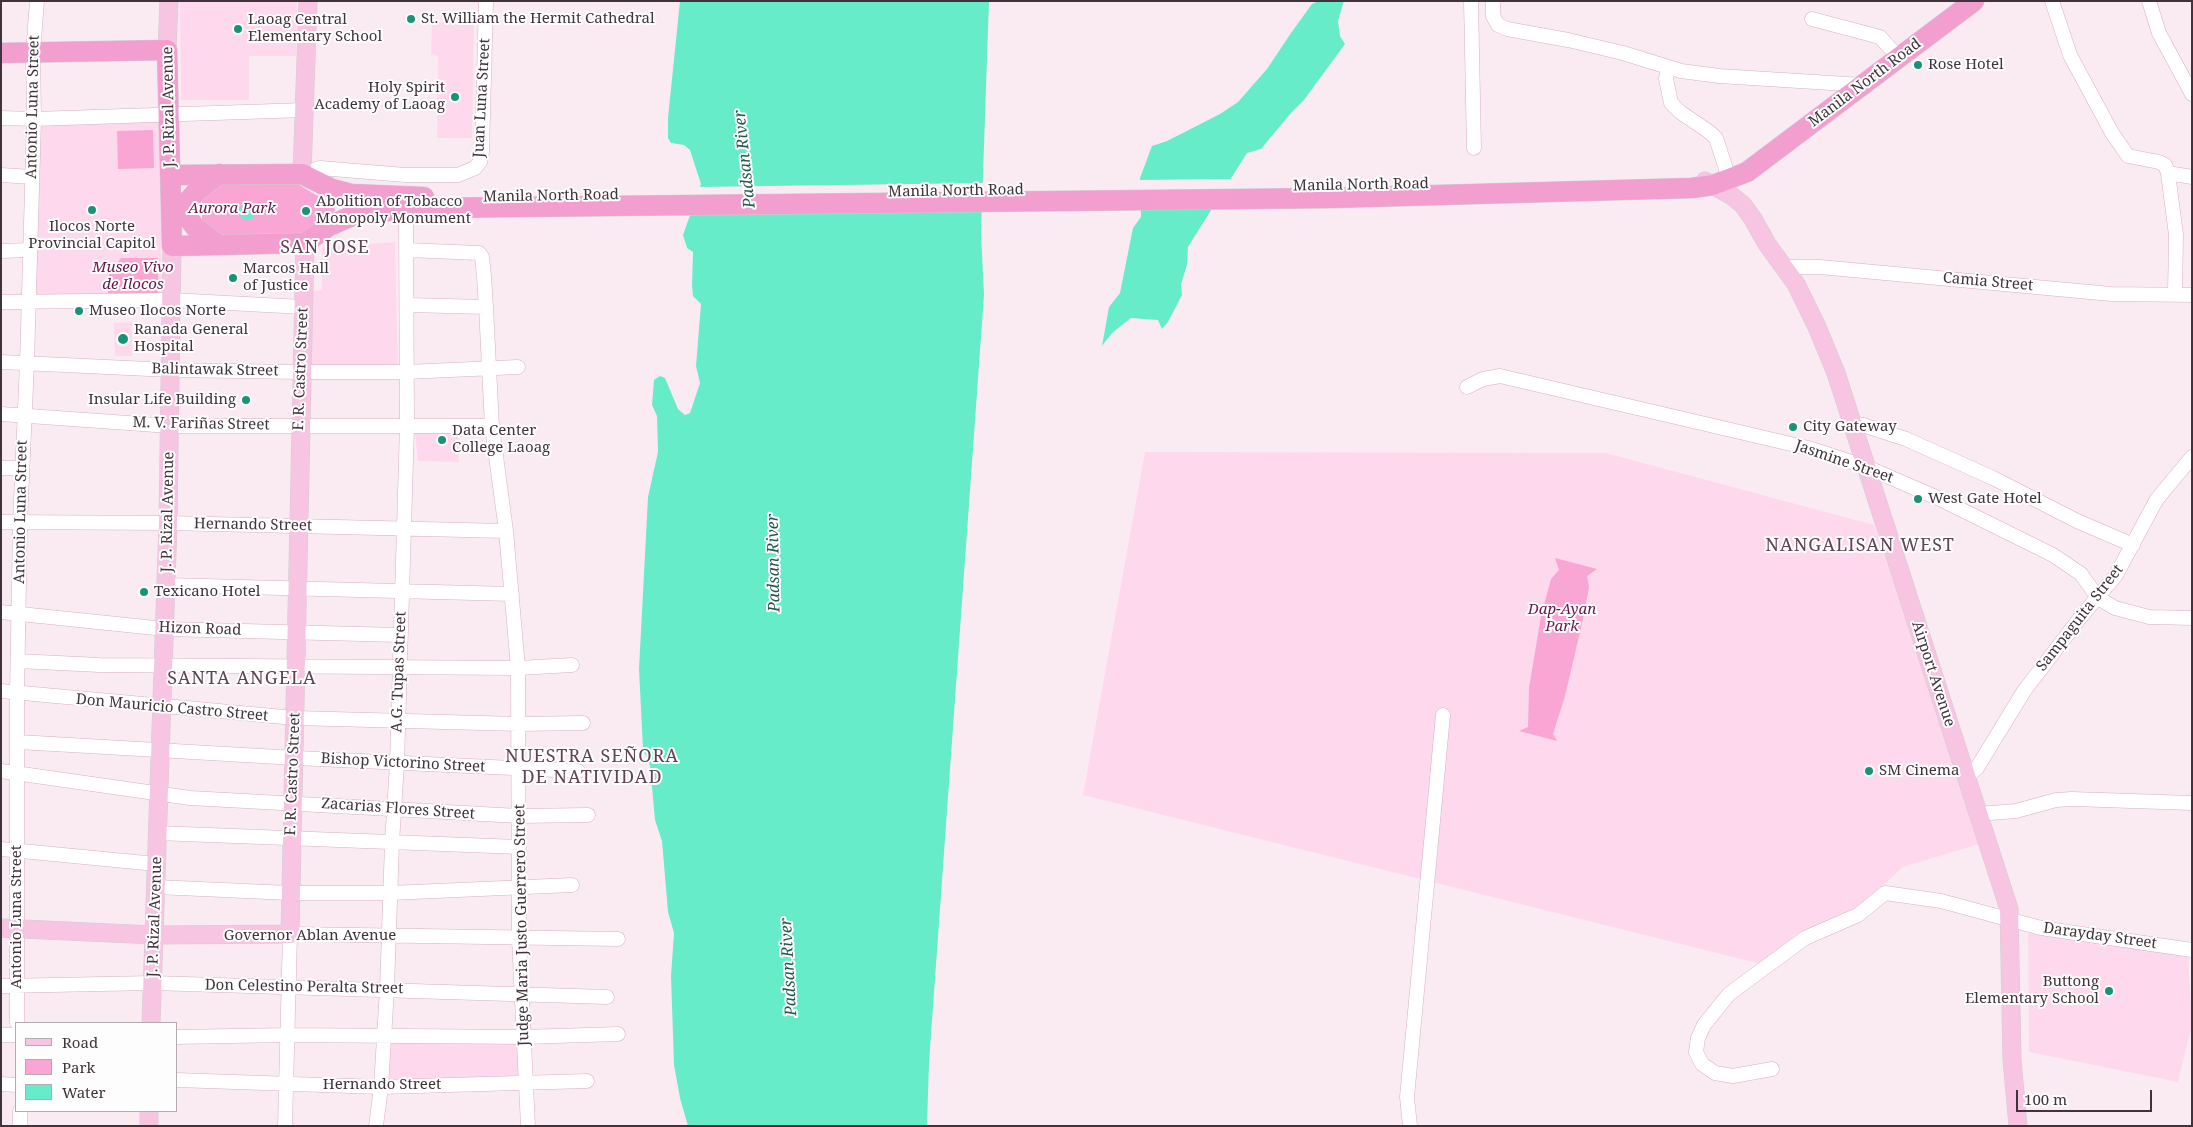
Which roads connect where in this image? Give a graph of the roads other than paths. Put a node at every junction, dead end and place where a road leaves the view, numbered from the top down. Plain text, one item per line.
1 (37, 1) edge
2 (169, 1) edge
3 (308, 1) edge
4 (486, 1) edge
5 (1471, 1) edge
6 (1492, 1) edge
7 (1974, 1) edge
8 (2052, 1) edge
9 (2149, 1) edge
10 (1812, 19) dead end
11 (167, 50) junction
12 (1, 53) edge
13 (33, 53) junction
14 (1899, 58) junction
15 (1668, 67) junction
16 (1865, 85) junction
17 (2192, 94) edge
18 (305, 110) junction
19 (169, 114) junction
20 (1, 118) edge
21 (34, 119) junction
22 (1474, 148) dead end
23 (2168, 173) junction
24 (219, 174) junction
25 (302, 174) junction
26 (1, 175) edge
27 (405, 175) junction
28 (1727, 175) junction
29 (171, 176) junction
30 (32, 177) junction
31 (2192, 178) edge
32 (406, 195) dead end
33 (488, 202) junction
34 (174, 208) junction
35 (1743, 209) junction
36 (406, 218) dead end
37 (305, 243) junction
38 (219, 245) junction
39 (172, 246) junction
40 (30, 250) junction
41 (407, 250) junction
42 (1, 251) edge
43 (1784, 267) junction
44 (2175, 294) junction
45 (2192, 295) edge
46 (171, 300) junction
47 (1, 302) edge
48 (29, 302) junction
49 (407, 305) junction
50 (303, 307) junction
51 (486, 307) junction
52 (1, 362) edge
53 (27, 363) junction
54 (518, 368) dead end
55 (488, 369) junction
56 (170, 370) junction
57 (301, 372) junction
58 (406, 372) junction
59 (1467, 387) dead end
60 (1, 414) edge
61 (24, 415) junction
62 (1851, 423) junction
63 (170, 426) junction
64 (300, 426) junction
65 (407, 426) junction
66 (492, 426) junction
67 (2192, 457) edge
68 (1864, 466) junction
69 (1, 468) edge
70 (21, 468) junction
71 (1, 522) edge
72 (20, 523) junction
73 (168, 523) junction
74 (298, 526) junction
75 (404, 528) junction
76 (506, 532) junction
77 (2133, 545) junction
78 (166, 584) junction
79 (298, 589) junction
80 (402, 592) junction
81 (512, 594) junction
82 (2098, 598) junction
83 (1, 612) edge
84 (19, 613) junction
85 (2192, 618) edge
86 (165, 630) junction
87 (297, 632) junction
88 (400, 635) junction
89 (18, 661) junction
90 (164, 665) junction
91 (296, 665) junction
92 (572, 665) dead end
93 (399, 667) junction
94 (518, 668) junction
95 (1, 691) edge
96 (17, 694) junction
97 (162, 708) junction
98 (1443, 715) dead end
99 (295, 718) junction
100 (397, 721) junction
101 (583, 723) dead end
102 (519, 724) junction
103 (18, 742) junction
104 (160, 751) junction
105 (294, 758) junction
106 (397, 763) junction
107 (519, 768) junction
108 (1, 771) edge
109 (578, 771) dead end
110 (17, 772) junction
111 (1966, 777) junction
112 (159, 794) junction
113 (292, 802) junction
114 (2192, 803) edge
115 (394, 809) junction
116 (1978, 814) junction
117 (588, 815) dead end
118 (518, 816) junction
119 (158, 833) junction
120 (291, 839) junction
121 (392, 843) junction
122 (519, 847) junction
123 (1, 849) edge
124 (17, 850) junction
125 (156, 864) junction
126 (572, 885) dead end
127 (156, 887) junction
128 (520, 887) junction
129 (290, 893) junction
130 (390, 893) junction
131 (2010, 919) junction
132 (9, 929) edge
133 (290, 934) junction
134 (154, 935) junction
135 (389, 936) junction
136 (519, 939) junction
137 (618, 940) dead end
138 (2192, 950) edge
139 (152, 983) junction
140 (1, 986) edge
141 (17, 986) junction
142 (289, 988) junction
143 (387, 989) junction
144 (522, 992) junction
145 (607, 997) dead end
146 (17, 1022) edge
147 (151, 1022) edge
148 (618, 1034) dead end
149 (1, 1035) edge
150 (15, 1035) edge
151 (288, 1035) junction
152 (178, 1036) edge
153 (384, 1036) junction
154 (523, 1037) junction
155 (1772, 1069) dead end
156 (178, 1080) edge
157 (587, 1081) dead end
158 (526, 1082) junction
159 (1, 1084) edge
160 (15, 1085) edge
161 (287, 1085) junction
162 (381, 1087) junction
163 (20, 1112) edge
164 (149, 1112) edge
165 (20, 1126) edge
166 (149, 1126) edge
167 (285, 1126) edge
168 (376, 1126) edge
169 (528, 1126) edge
170 (1410, 1126) edge
171 (2018, 1126) edge

1 - 13 street, Antonio Luna Street
2 - 11 main road, J. P. Rizal Avenue
3 - 18 main road
4 - 27 street, Juan Luna Street
5 - 22 street
6 - 15 street
7 - 14 highway, Manila North Road
8 - 23 street
9 - 17 street
10 - 14 street
11 - 13 highway
11 - 19 highway, J. P. Rizal Avenue
12 - 13 highway
13 - 21 street, Antonio Luna Street
14 - 16 highway, Manila North Road
15 - 16 street
15 - 28 street
16 - 28 highway, Manila North Road
18 - 19 street
18 - 25 main road
19 - 21 street
19 - 29 highway, J. P. Rizal Avenue
20 - 21 street
21 - 30 street, Antonio Luna Street
23 - 31 street
23 - 44 street
24 - 25 highway, Manila North Road
24 - 29 highway, Manila North Road
24 - 34 highway
25 - 27 street, Juan Luna Street
25 - 33 highway, Manila North Road
26 - 30 street
27 - 32 street
28 - 33 highway, Manila North Road
28 - 35 main road, Airport Avenue
28 - 35 main road
29 - 34 highway, J. P. Rizal Avenue
30 - 40 street, Antonio Luna Street
33 - 37 highway, Manila North Road
34 - 38 highway
34 - 39 highway, J. P. Rizal Avenue
35 - 43 main road, Airport Avenue
36 - 41 street, A.G. Tupas Street
37 - 38 highway
37 - 50 main road, F. R. Castro Street
38 - 39 highway
39 - 46 main road, J. P. Rizal Avenue
40 - 42 street
40 - 48 street, Antonio Luna Street
41 - 49 street, A.G. Tupas Street
41 - 51 street
43 - 44 street, Camia Street
43 - 62 main road, Airport Avenue
44 - 45 street, Camia Street
46 - 48 street
46 - 50 street
46 - 56 main road, J. P. Rizal Avenue
47 - 48 street
48 - 53 street, Antonio Luna Street
49 - 51 street
49 - 58 street, A.G. Tupas Street
50 - 57 main road, F. R. Castro Street
51 - 55 street, Judge Maria Justo Guerrero Street
52 - 53 street, Balintawak Street
53 - 56 street, Balintawak Street
53 - 61 street, Antonio Luna Street
54 - 55 street, Balintawak Street
55 - 58 street, Balintawak Street
55 - 66 street, Judge Maria Justo Guerrero Street
56 - 57 street, Balintawak Street
56 - 63 main road, J. P. Rizal Avenue
57 - 58 street, Balintawak Street
57 - 64 main road, F. R. Castro Street
58 - 65 street, A.G. Tupas Street
59 - 68 street, Jasmine Street
60 - 61 street, M. V. Fariñas Street
61 - 63 street, M. V. Fariñas Street
61 - 70 street, Antonio Luna Street
62 - 68 main road, Airport Avenue
62 - 77 street
63 - 64 street, M. V. Fariñas Street
63 - 73 main road, J. P. Rizal Avenue
64 - 65 street, M. V. Fariñas Street
64 - 74 main road, F. R. Castro Street
65 - 66 street, M. V. Fariñas Street
65 - 75 street, A.G. Tupas Street
66 - 76 street, Judge Maria Justo Guerrero Street
67 - 77 street, Sampaguita Street
68 - 82 street, Jasmine Street
68 - 111 main road, Airport Avenue
69 - 70 street
70 - 72 street, Antonio Luna Street
71 - 72 street, Hernando Street
72 - 73 street, Hernando Street
72 - 84 street, Antonio Luna Street
73 - 74 street, Hernando Street
73 - 78 main road, J. P. Rizal Avenue
74 - 75 street, Hernando Street
74 - 79 main road, F. R. Castro Street
75 - 76 street, Hernando Street
75 - 80 street, A.G. Tupas Street
76 - 81 street, Judge Maria Justo Guerrero Street
77 - 82 street, Sampaguita Street
78 - 79 street
78 - 86 main road, J. P. Rizal Avenue
79 - 80 street
79 - 87 main road, F. R. Castro Street
80 - 81 street
80 - 88 street, A.G. Tupas Street
81 - 94 street, Judge Maria Justo Guerrero Street
82 - 85 street, Jasmine Street
82 - 111 street, Sampaguita Street
83 - 84 street, Hizon Road
84 - 86 street, Hizon Road
84 - 89 street, Antonio Luna Street
86 - 87 street, Hizon Road
86 - 90 main road, J. P. Rizal Avenue
87 - 88 street, Hizon Road
87 - 91 main road, F. R. Castro Street
88 - 93 street, A.G. Tupas Street
89 - 90 street
89 - 96 street, Antonio Luna Street
90 - 91 street
90 - 97 main road, J. P. Rizal Avenue
91 - 93 street
91 - 99 main road, F. R. Castro Street
92 - 94 street
93 - 94 street
93 - 100 street, A.G. Tupas Street
94 - 102 street, Judge Maria Justo Guerrero Street
95 - 96 street, Don Mauricio Castro Street
96 - 97 street, Don Mauricio Castro Street
96 - 103 street, Antonio Luna Street
97 - 99 street, Don Mauricio Castro Street
97 - 104 main road, J. P. Rizal Avenue
98 - 170 street
99 - 100 street, Don Mauricio Castro Street
99 - 105 main road, F. R. Castro Street
100 - 102 street, Don Mauricio Castro Street
100 - 106 street, A.G. Tupas Street
101 - 102 street, Don Mauricio Castro Street
102 - 107 street, Judge Maria Justo Guerrero Street
103 - 104 street, Bishop Victorino Street
103 - 110 street, Antonio Luna Street
104 - 105 street, Bishop Victorino Street
104 - 112 main road, J. P. Rizal Avenue
105 - 106 street, Bishop Victorino Street
105 - 113 main road, F. R. Castro Street
106 - 107 street, Bishop Victorino Street
106 - 115 street, A.G. Tupas Street
107 - 109 street, Bishop Victorino Street
107 - 118 street, Judge Maria Justo Guerrero Street
108 - 110 street, Zacarias Flores Street
110 - 112 street, Zacarias Flores Street
110 - 124 street, Antonio Luna Street
111 - 116 main road, Airport Avenue
112 - 113 street, Zacarias Flores Street
112 - 119 main road, J. P. Rizal Avenue
113 - 115 street, Zacarias Flores Street
113 - 120 main road, F. R. Castro Street
114 - 116 street
115 - 118 street, Zacarias Flores Street
115 - 121 street, A.G. Tupas Street
116 - 131 main road, Airport Avenue
117 - 118 street, Zacarias Flores Street
118 - 122 street, Judge Maria Justo Guerrero Street
119 - 120 street
119 - 125 main road, J. P. Rizal Avenue
120 - 121 street
120 - 129 main road, F. R. Castro Street
121 - 122 street
121 - 130 street, A.G. Tupas Street
122 - 128 street, Judge Maria Justo Guerrero Street
123 - 124 street
124 - 125 street
124 - 132 street, Antonio Luna Street
125 - 127 main road, J. P. Rizal Avenue
126 - 128 street
127 - 129 street
127 - 134 main road, J. P. Rizal Avenue
128 - 130 street
128 - 136 street, Judge Maria Justo Guerrero Street
129 - 130 street
129 - 133 main road, F. R. Castro Street
130 - 135 street, A.G. Tupas Street
131 - 138 street, Darayday Street
131 - 155 street, Darayday Street
131 - 171 main road, Airport Avenue
132 - 134 main road, Governor Ablan Avenue
132 - 141 street, Antonio Luna Street
133 - 134 main road, Governor Ablan Avenue
133 - 135 street, Governor Ablan Avenue
133 - 142 street, F. R. Castro Street
134 - 139 main road, J. P. Rizal Avenue
135 - 136 street, Governor Ablan Avenue
135 - 143 street, A.G. Tupas Street
136 - 137 street, Governor Ablan Avenue
136 - 144 street, Judge Maria Justo Guerrero Street
139 - 141 street, Don Celestino Peralta Street
139 - 142 street, Don Celestino Peralta Street
139 - 147 main road, J. P. Rizal Avenue
140 - 141 street, Don Celestino Peralta Street
141 - 146 street, Antonio Luna Street
142 - 143 street, Don Celestino Peralta Street
142 - 151 street, F. R. Castro Street
143 - 144 street, Don Celestino Peralta Street
143 - 153 street, A.G. Tupas Street
144 - 145 street, Don Celestino Peralta Street
144 - 154 street, Judge Maria Justo Guerrero Street
148 - 154 street
149 - 150 street
151 - 152 street
151 - 153 street
151 - 161 street, F. R. Castro Street
153 - 154 street
153 - 162 street, A.G. Tupas Street
154 - 158 street, Judge Maria Justo Guerrero Street
156 - 161 street, Hernando Street
157 - 158 street, Hernando Street
158 - 162 street, Hernando Street
158 - 169 street, Judge Maria Justo Guerrero Street
159 - 160 street
161 - 162 street, Hernando Street
161 - 167 street, F. R. Castro Street
162 - 168 street, A.G. Tupas Street
163 - 165 street
164 - 166 main road

